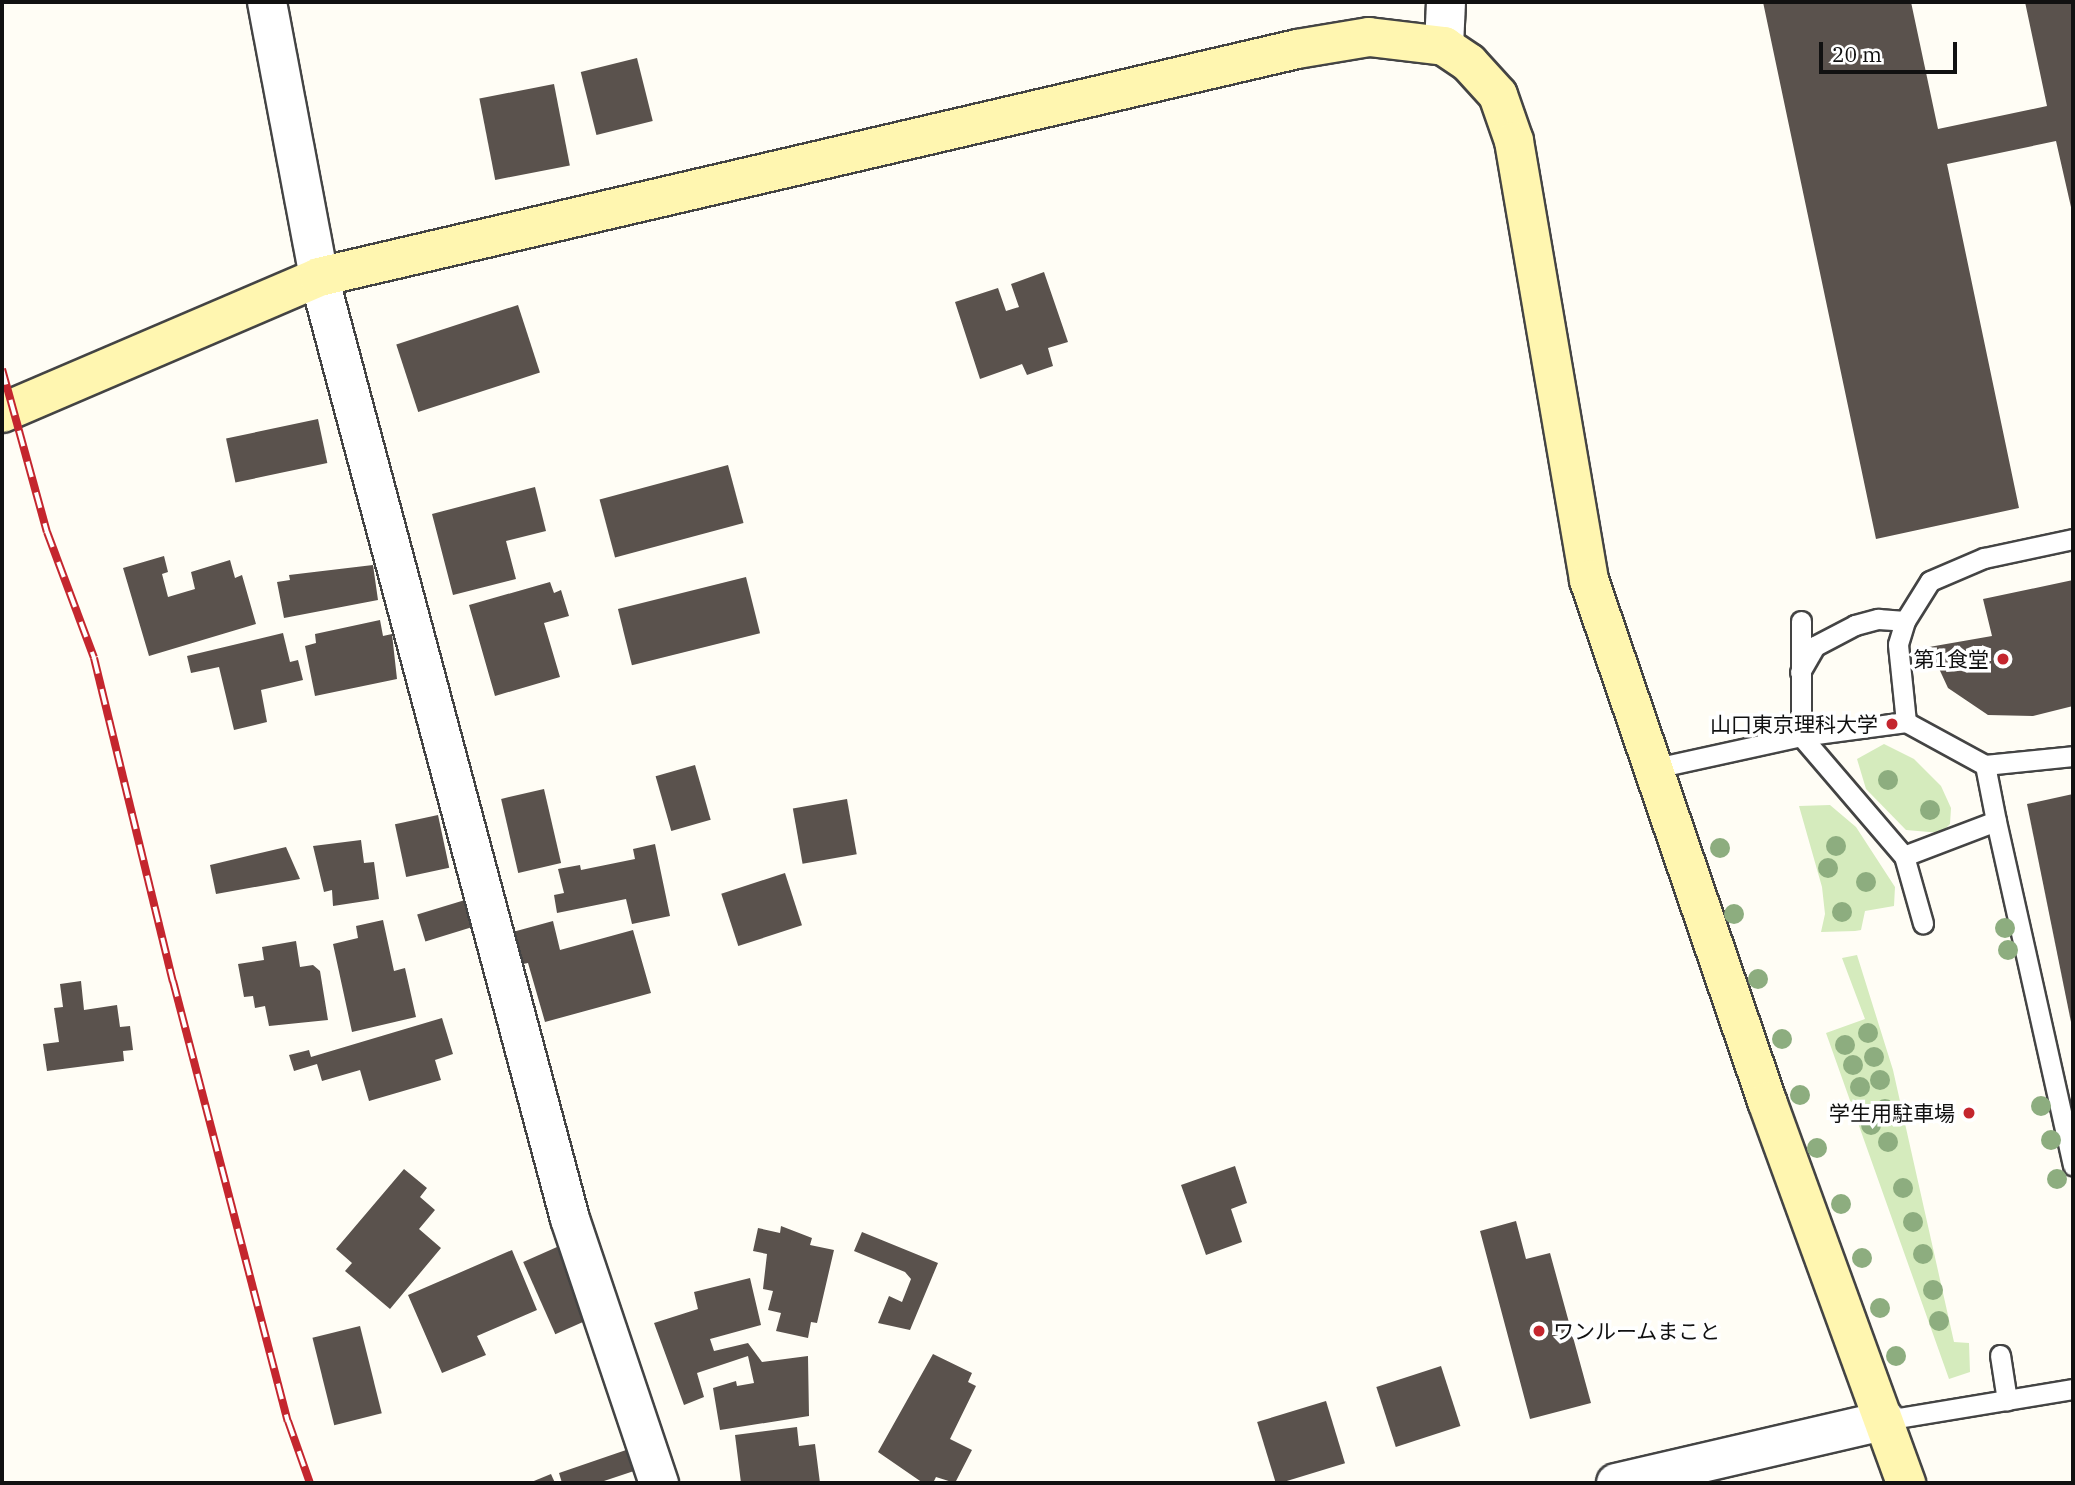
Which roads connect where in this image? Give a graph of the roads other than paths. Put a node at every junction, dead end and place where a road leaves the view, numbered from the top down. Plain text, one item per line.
1 (267, 2) edge
2 (1446, 2) edge
3 (1444, 46) junction
4 (319, 277) junction
5 (2, 413) edge
6 (2073, 539) edge
7 (1801, 621) dead end
8 (1905, 621) junction
9 (1798, 676) junction
10 (1906, 722) junction
11 (1801, 736) junction
12 (2073, 756) edge
13 (1985, 765) junction
14 (1651, 769) junction
15 (1996, 821) junction
16 (1904, 856) junction
17 (1923, 923) dead end
18 (2073, 1165) edge
19 (2000, 1355) dead end
20 (2073, 1389) edge
21 (2007, 1400) junction
22 (1886, 1420) junction
23 (659, 1483) edge
24 (1616, 1483) edge
25 (1906, 1483) edge

1 - 4 street
2 - 3 street
3 - 4 street
3 - 14 street
4 - 5 street
4 - 23 street
6 - 8 lane
7 - 9 lane
8 - 9 lane
8 - 10 lane
9 - 11 lane
10 - 11 lane
10 - 13 lane
11 - 14 lane
11 - 16 lane
12 - 13 lane
13 - 15 lane
14 - 22 street
15 - 16 lane
15 - 18 lane
16 - 17 lane
19 - 21 lane
20 - 21 lane
21 - 22 lane
22 - 24 street
22 - 25 street

